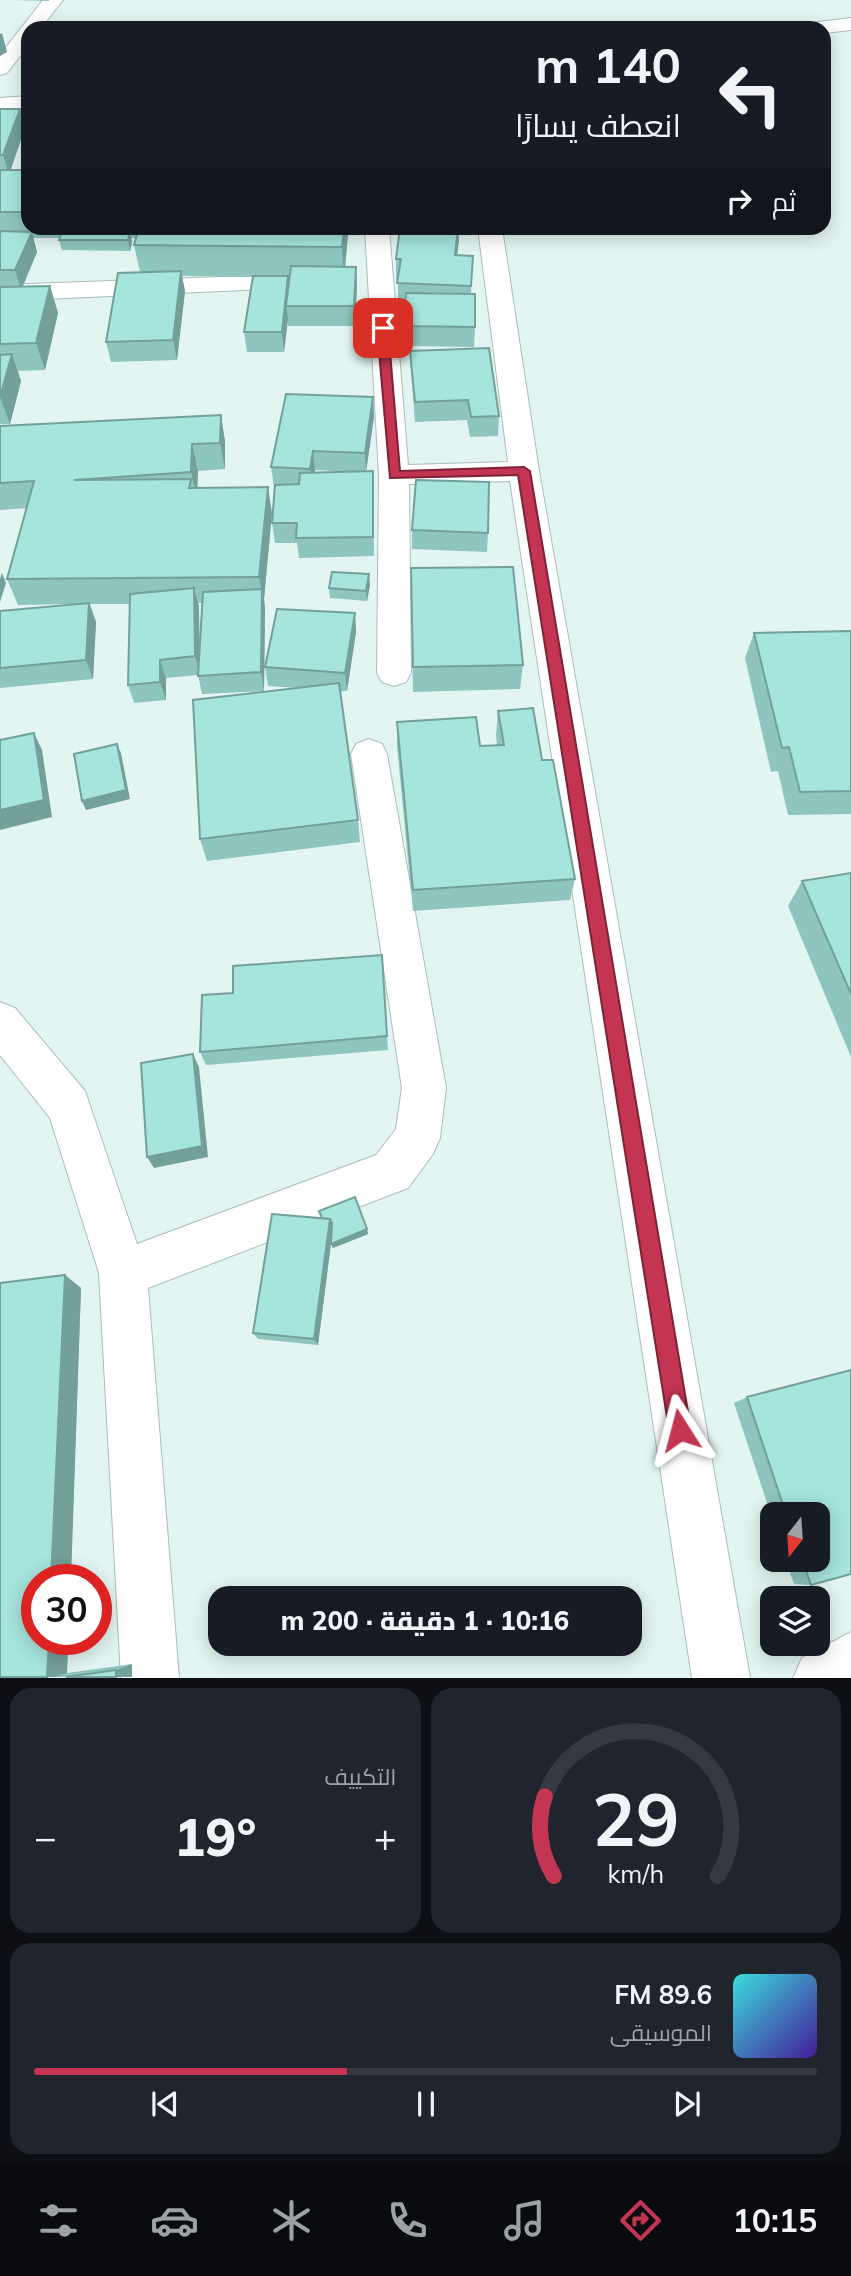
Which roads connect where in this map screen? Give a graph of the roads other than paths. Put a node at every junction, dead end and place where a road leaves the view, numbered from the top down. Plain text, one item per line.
1 (53, 0) edge
2 (36, 21) edge
3 (851, 24) edge
4 (831, 26) edge
5 (21, 41) edge
6 (0, 69) edge
7 (21, 104) edge
8 (0, 106) edge
9 (21, 118) edge
10 (0, 120) edge
11 (375, 235) edge
12 (491, 235) edge
13 (325, 281) edge
14 (0, 293) edge
15 (524, 471) junction
16 (394, 475) junction
17 (394, 673) dead end
18 (369, 754) dead end
19 (0, 1022) edge
20 (123, 1273) junction
21 (851, 1661) edge
22 (150, 1678) edge
23 (721, 1678) edge
24 (822, 1678) edge

1 - 2 street
3 - 4 street
5 - 6 street
7 - 8 street
9 - 10 street
11 - 16 street
12 - 15 street
13 - 14 street
15 - 16 street
15 - 23 street
16 - 17 street
18 - 20 street
19 - 20 street
20 - 22 street
21 - 24 street

